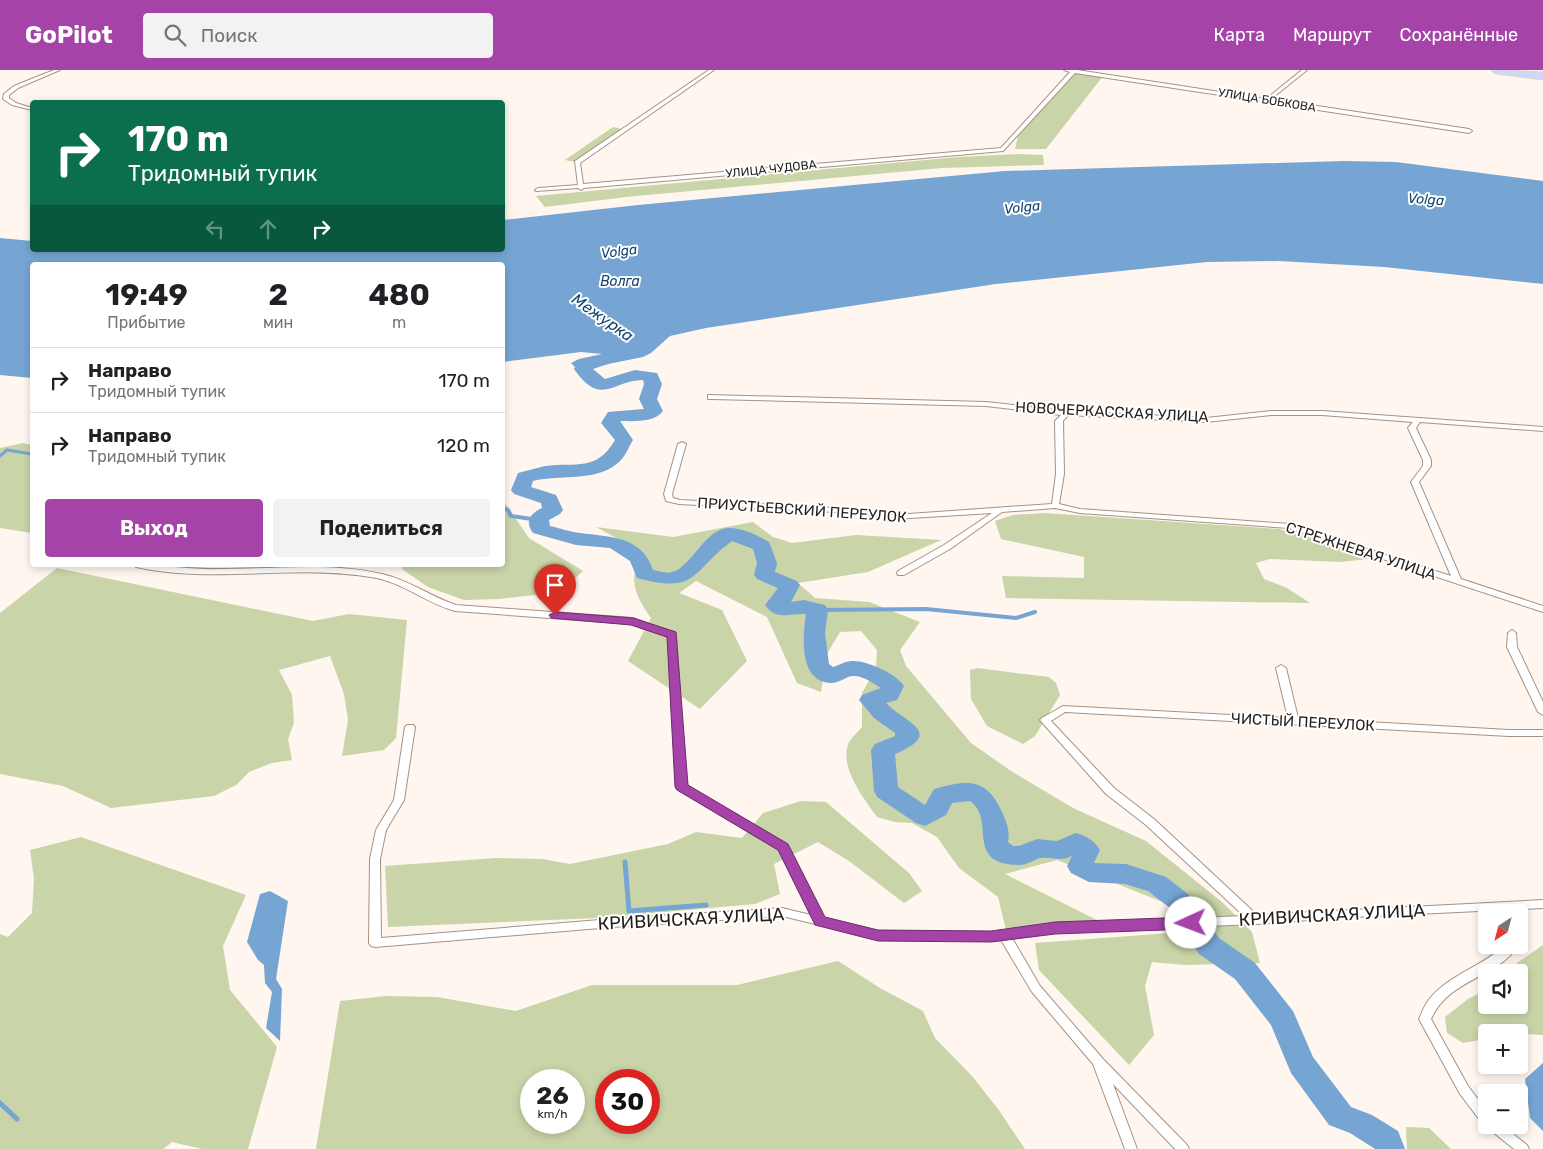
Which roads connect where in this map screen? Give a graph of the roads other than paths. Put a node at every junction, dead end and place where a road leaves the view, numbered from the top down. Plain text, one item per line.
1 (58, 70) edge
2 (712, 70) edge
3 (1066, 70) edge
4 (1305, 70) edge
5 (1496, 70) edge
6 (1074, 71) edge
7 (1543, 76) edge
8 (1267, 100) junction
9 (30, 108) edge
10 (1468, 131) dead end
11 (581, 188) junction
12 (538, 190) dead end
13 (711, 397) dead end
14 (1066, 413) junction
15 (1416, 421) junction
16 (1543, 429) edge
17 (682, 444) dead end
18 (669, 500) joint
19 (1055, 506) junction
20 (998, 512) junction
21 (157, 567) edge
22 (900, 573) dead end
23 (1458, 582) junction
24 (1543, 610) edge
25 (1512, 633) dead end
26 (1281, 668) dead end
27 (1063, 709) joint
28 (1543, 712) edge
29 (1294, 721) junction
30 (410, 726) dead end
31 (1543, 733) edge
32 (1543, 904) edge
33 (1528, 906) edge
34 (1478, 910) edge
35 (1256, 920) junction
36 (820, 921) junction
37 (1004, 935) junction
38 (1504, 954) edge
39 (1098, 1061) junction
40 (1478, 1108) edge
41 (1504, 1134) edge
42 (1131, 1149) edge
43 (1183, 1149) edge
44 (1523, 1149) edge

1 - 9 street
2 - 11 street
3 - 6 street, УЛИЦА БОБКОВА
4 - 8 street
5 - 7 main road
6 - 8 street, УЛИЦА БОБКОВА
6 - 11 street, УЛИЦА ЧУДОВА
8 - 10 street, УЛИЦА БОБКОВА
11 - 12 street, УЛИЦА ЧУДОВА
13 - 14 street, НОВОЧЕРКАССКАЯ УЛИЦА
14 - 15 street, НОВОЧЕРКАССКАЯ УЛИЦА
14 - 19 street
15 - 16 street, НОВОЧЕРКАССКАЯ УЛИЦА
15 - 23 street
17 - 18 street
18 - 20 street, ПРИУСТЬЕВСКИЙ ПЕРЕУЛОК
19 - 20 street, ПРИУСТЬЕВСКИЙ ПЕРЕУЛОК
19 - 23 street, СТРЕЖНЕВАЯ УЛИЦА
20 - 22 street
21 - 36 street
23 - 24 street, СТРЕЖНЕВАЯ УЛИЦА
25 - 28 street
26 - 29 street
27 - 29 street, ЧИСТЫЙ ПЕРЕУЛОК
27 - 35 street
29 - 31 street, ЧИСТЫЙ ПЕРЕУЛОК
30 - 36 street, КРИВИЧСКАЯ УЛИЦА
32 - 33 street, КРИВИЧСКАЯ УЛИЦА
34 - 35 street, КРИВИЧСКАЯ УЛИЦА
35 - 37 street, КРИВИЧСКАЯ УЛИЦА
36 - 37 street, КРИВИЧСКАЯ УЛИЦА
37 - 39 street
38 - 40 street
39 - 42 street
39 - 43 street
41 - 44 street

